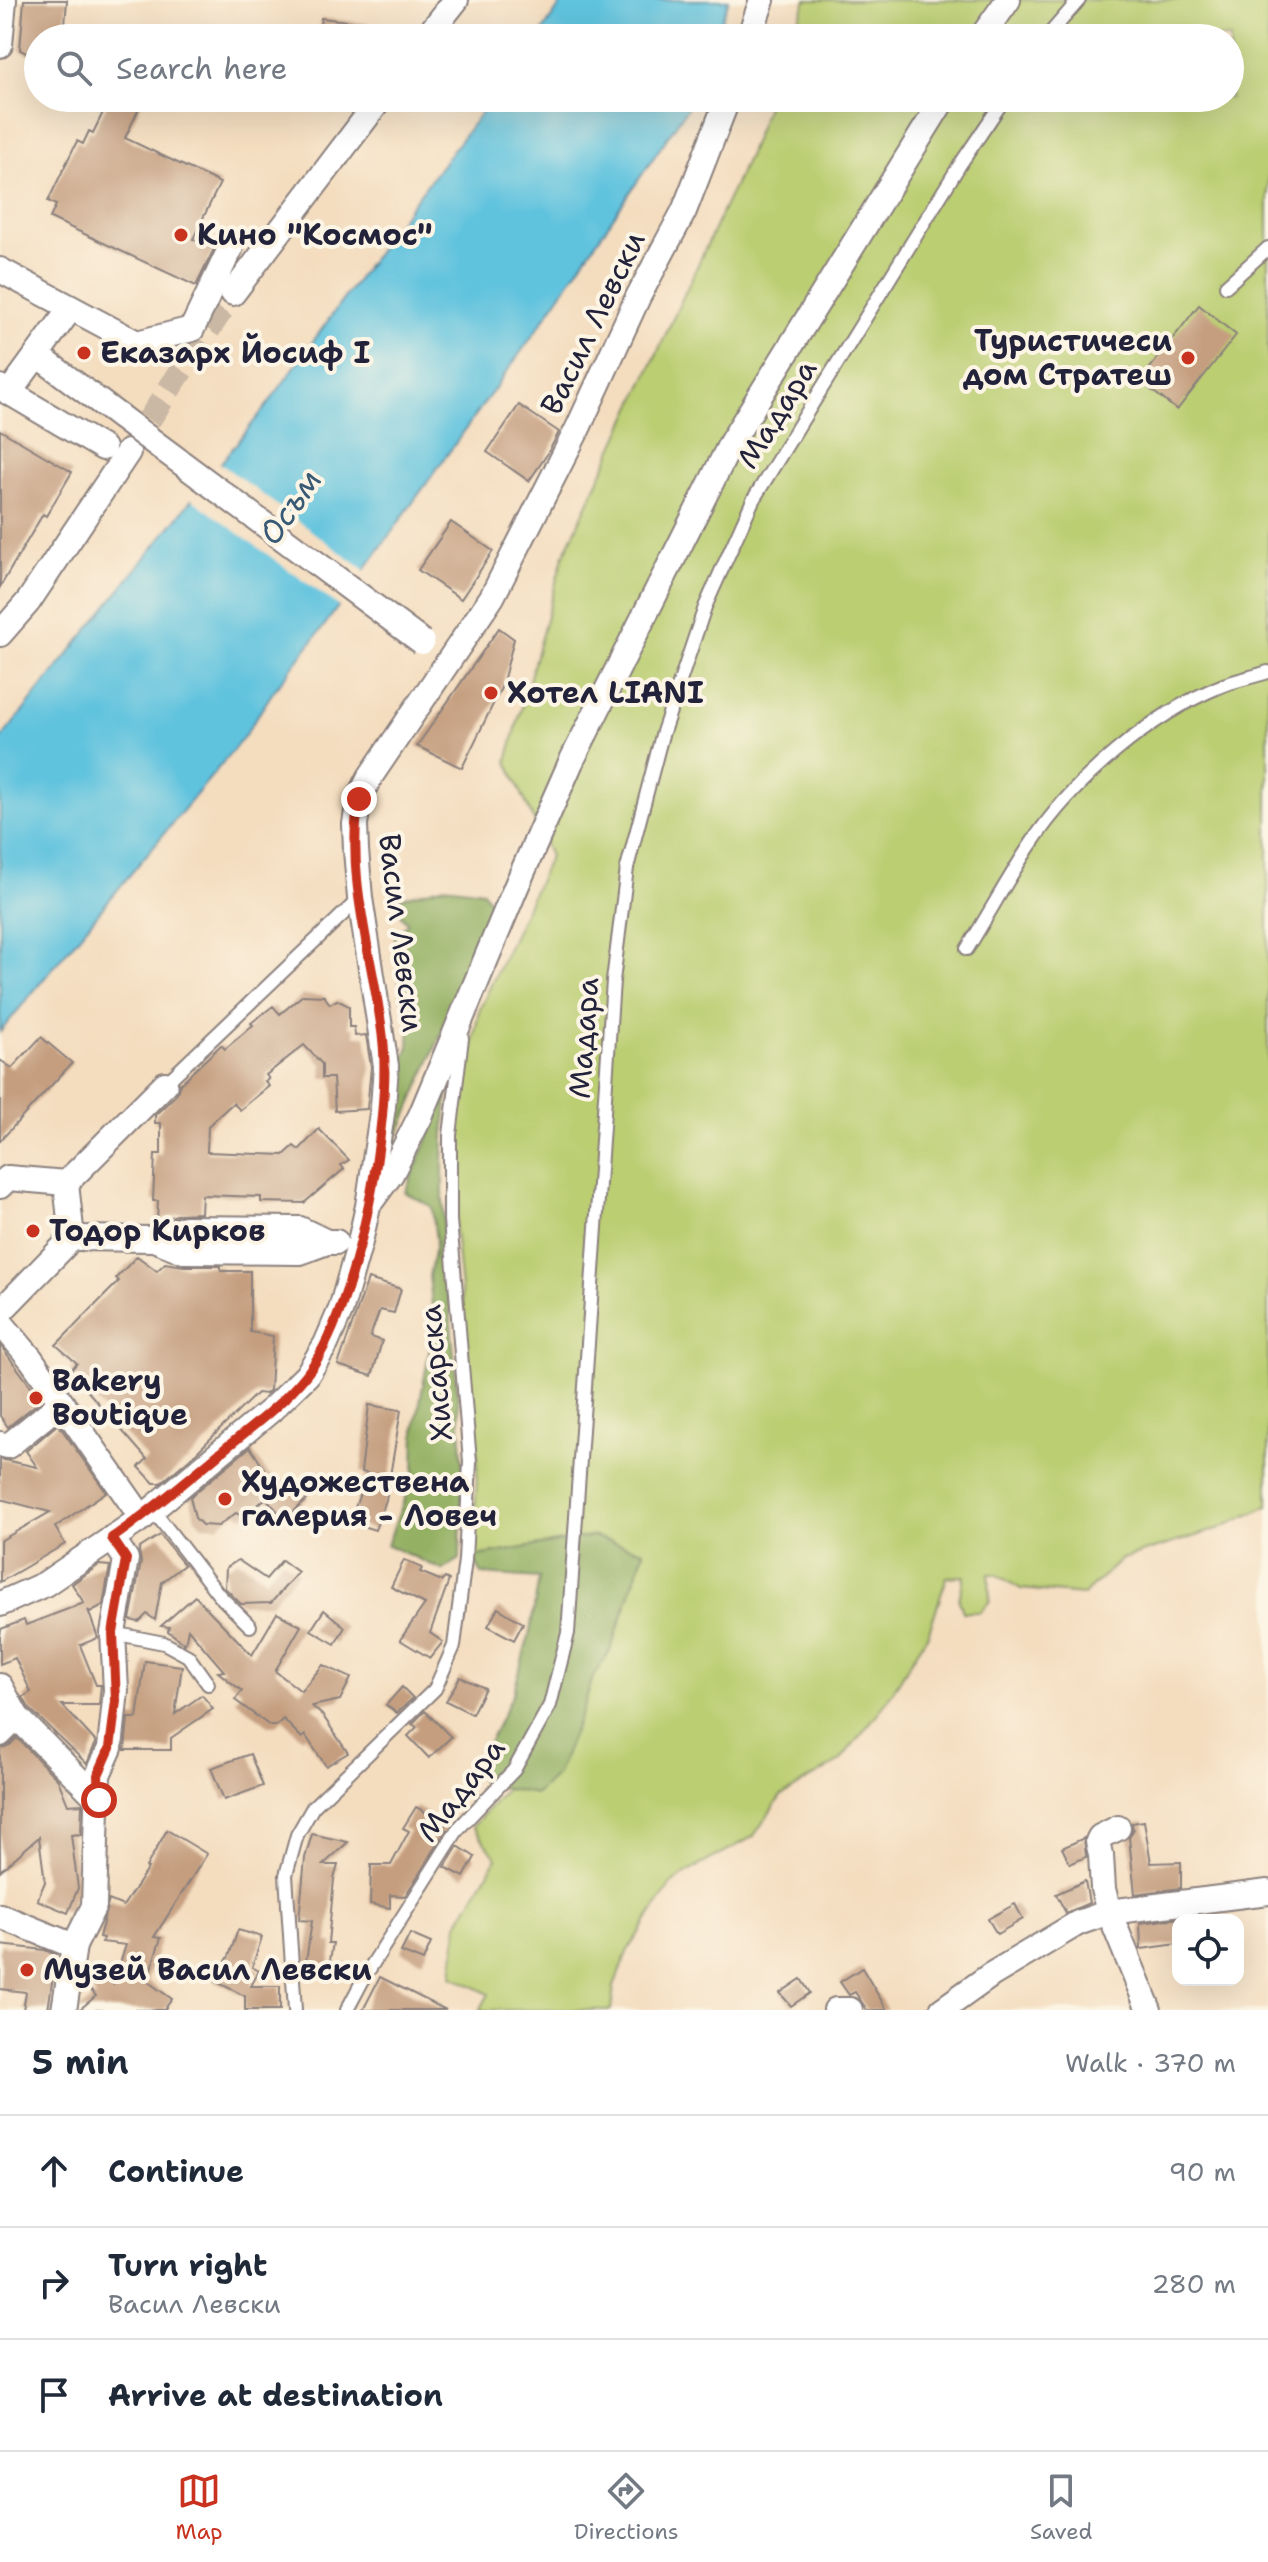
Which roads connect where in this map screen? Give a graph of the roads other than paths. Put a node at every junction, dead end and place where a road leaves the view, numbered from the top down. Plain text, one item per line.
1 (4, 0) edge
2 (456, 0) edge
3 (762, 0) edge
4 (1008, 0) edge
5 (1079, 0) edge
6 (437, 24) edge
7 (754, 24) edge
8 (991, 24) edge
9 (1058, 24) edge
10 (0, 45) edge
11 (370, 112) edge
12 (723, 112) edge
13 (935, 112) edge
14 (996, 112) edge
15 (231, 247) dead end
16 (1268, 248) edge
17 (0, 270) edge
18 (1226, 286) dead end
19 (233, 293) tunnel mouth
20 (71, 308) junction
21 (37, 355) junction
22 (5, 390) edge
23 (103, 448) dead end
24 (128, 452) tunnel mouth
25 (0, 634) edge
26 (422, 642) dead end
27 (1268, 672) edge
28 (360, 898) junction
29 (967, 949) dead end
30 (466, 1005) junction
31 (165, 1084) joint
32 (66, 1183) junction
33 (0, 1186) edge
34 (368, 1206) junction
35 (72, 1238) junction
36 (360, 1242) junction
37 (0, 1312) edge
38 (0, 1322) edge
39 (61, 1403) junction
40 (0, 1444) edge
41 (147, 1514) junction
42 (112, 1538) junction
43 (0, 1604) edge
44 (250, 1626) dead end
45 (113, 1633) junction
46 (208, 1684) dead end
47 (0, 1686) edge
48 (8, 1726) edge
49 (99, 1800) junction
50 (1118, 1828) dead end
51 (1268, 1892) edge
52 (1109, 1912) junction
53 (0, 1916) edge
54 (74, 1946) junction
55 (64, 2010) edge
56 (295, 2010) edge
57 (347, 2010) edge
58 (836, 2010) edge
59 (850, 2010) edge
60 (942, 2010) edge
61 (1149, 2010) edge

1 - 10 street
2 - 6 street
3 - 7 street
4 - 8 street
5 - 9 lane
11 - 19 street
12 - 28 street, Васил Левски
13 - 30 street
14 - 57 lane, Мадара
15 - 20 street
16 - 18 lane
17 - 20 street
20 - 21 street
21 - 22 street
21 - 26 street, bridge
22 - 23 street
24 - 25 street
27 - 29 lane
28 - 31 lane
28 - 34 street, Васил Левски
30 - 34 street
30 - 56 lane, Хисарска
31 - 32 street
32 - 33 street
32 - 35 street
34 - 36 street, Васил Левски
35 - 36 street
35 - 37 street
36 - 41 street, Васил Левски
38 - 39 street
39 - 40 street
39 - 41 street
41 - 42 street, Васил Левски
41 - 44 lane
42 - 43 street, Васил Левски
42 - 45 street
45 - 46 lane
45 - 49 street
47 - 48 street
48 - 49 street
49 - 54 street
50 - 52 street
51 - 52 street
52 - 60 street
52 - 61 street
53 - 54 street
54 - 55 street
58 - 59 street

